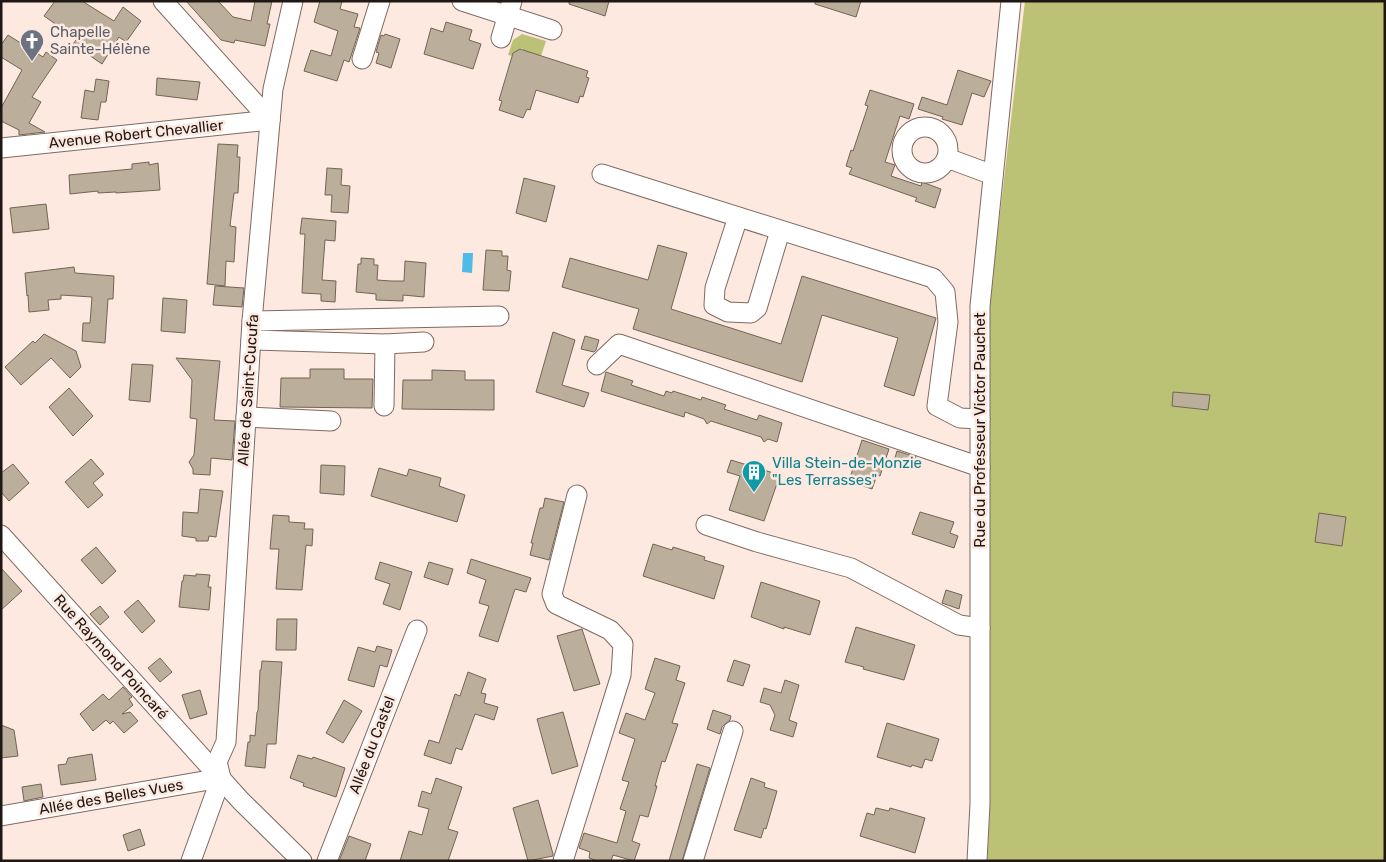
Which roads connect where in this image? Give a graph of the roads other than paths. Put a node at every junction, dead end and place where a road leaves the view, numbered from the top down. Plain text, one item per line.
1 (163, 1) edge
2 (293, 1) edge
3 (380, 1) edge
4 (462, 1) edge
5 (1011, 1) edge
6 (510, 9) edge
7 (552, 30) dead end
8 (501, 38) dead end
9 (362, 58) dead end
10 (270, 120) junction
11 (1, 148) edge
12 (947, 158) dead end
13 (602, 174) dead end
14 (993, 175) junction
15 (738, 217) junction
16 (780, 231) junction
17 (499, 316) dead end
18 (252, 321) junction
19 (251, 340) junction
20 (424, 342) dead end
21 (385, 344) junction
22 (597, 365) dead end
23 (384, 406) dead end
24 (246, 417) junction
25 (980, 419) junction
26 (331, 421) dead end
27 (980, 467) junction
28 (577, 494) dead end
29 (706, 526) dead end
30 (1, 535) edge
31 (980, 628) junction
32 (417, 630) dead end
33 (733, 732) dead end
34 (221, 778) junction
35 (1, 816) edge
36 (191, 861) edge
37 (302, 861) edge
38 (327, 861) edge
39 (563, 861) edge
40 (693, 861) edge
41 (977, 861) edge

1 - 10 street
2 - 10 street, Allée de Saint-Cucufa
3 - 9 street
4 - 6 street
5 - 14 street, Rue du Professeur Victor Pauchet
6 - 7 street
6 - 8 street
10 - 11 street, Avenue Robert Chevallier
10 - 18 street, Allée de Saint-Cucufa
12 - 14 street
13 - 15 street
14 - 25 street, Rue du Professeur Victor Pauchet
15 - 16 street
15 - 16 street
16 - 25 street
17 - 18 street
18 - 19 street, Allée de Saint-Cucufa
19 - 21 street
19 - 24 street, Allée de Saint-Cucufa
20 - 21 street
21 - 23 street
22 - 27 street
24 - 26 street
24 - 34 street, Allée de Saint-Cucufa
25 - 27 street, Rue du Professeur Victor Pauchet
27 - 31 street, Rue du Professeur Victor Pauchet
28 - 39 street
29 - 31 street
30 - 34 street, Rue Raymond Poincaré
31 - 41 street, Rue du Professeur Victor Pauchet
32 - 38 street, Allée du Castel
33 - 40 street
34 - 35 street, Allée des Belles Vues
34 - 36 street
34 - 37 street, Rue Raymond Poincaré

